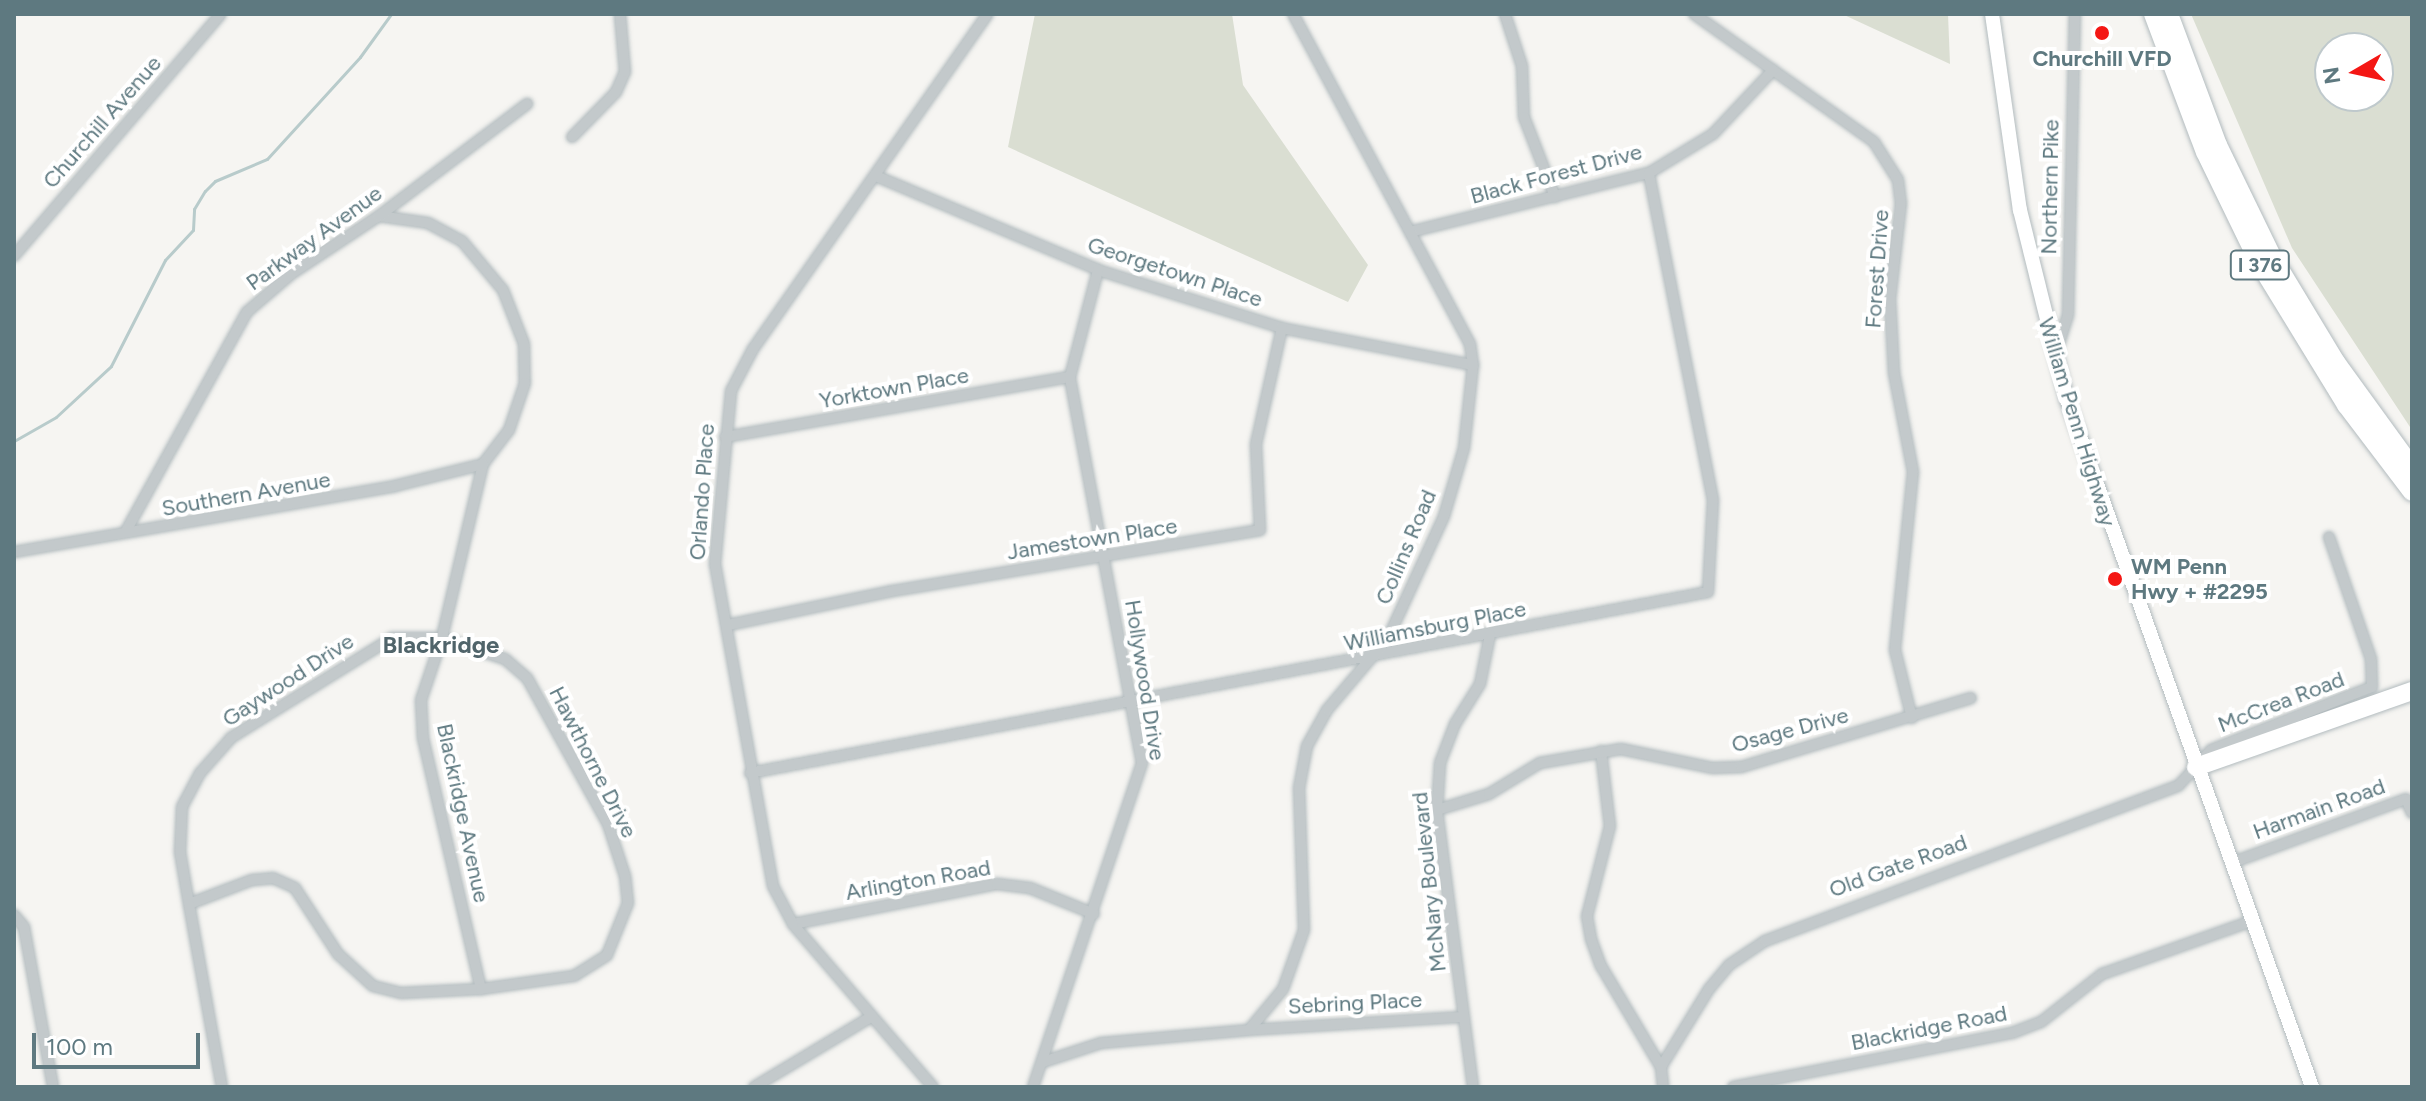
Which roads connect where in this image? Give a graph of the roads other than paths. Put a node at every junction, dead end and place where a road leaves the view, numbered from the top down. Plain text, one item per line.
1 (221, 14) edge
2 (620, 14) edge
3 (988, 14) edge
4 (1293, 14) edge
5 (1505, 14) edge
6 (1694, 14) edge
7 (1992, 14) edge
8 (2075, 14) edge
9 (2153, 14) edge
10 (2169, 14) edge
11 (1773, 70) junction
12 (527, 104) dead end
13 (572, 137) dead end
14 (1649, 173) junction
15 (876, 176) junction
16 (1555, 197) junction
17 (379, 216) junction
18 (1410, 232) junction
19 (14, 256) edge
20 (1098, 270) junction
21 (1282, 328) junction
22 (2054, 358) junction
23 (1473, 365) junction
24 (1070, 377) junction
25 (725, 437) junction
26 (483, 464) junction
27 (2412, 467) edge
28 (2412, 492) edge
29 (126, 531) junction
30 (2329, 537) dead end
31 (14, 552) edge
32 (1105, 558) junction
33 (728, 625) junction
34 (1490, 635) junction
35 (442, 638) junction
36 (1370, 660) junction
37 (2412, 691) edge
38 (1971, 698) dead end
39 (1132, 699) junction
40 (1912, 718) junction
41 (1601, 751) junction
42 (2196, 767) junction
43 (750, 773) junction
44 (1437, 810) junction
45 (2412, 813) edge
46 (2231, 863) junction
47 (189, 904) junction
48 (1094, 914) junction
49 (14, 915) edge
50 (2252, 921) junction
51 (793, 924) junction
52 (481, 989) junction
53 (871, 1017) junction
54 (1463, 1017) junction
55 (1249, 1030) junction
56 (1043, 1062) junction
57 (1661, 1067) junction
58 (53, 1087) edge
59 (222, 1087) edge
60 (754, 1087) edge
61 (933, 1087) edge
62 (1033, 1087) edge
63 (1473, 1087) edge
64 (1663, 1087) edge
65 (1733, 1087) edge
66 (2312, 1087) edge

1 - 19 street, Churchill Avenue
2 - 13 street
3 - 15 street, Orlando Place
4 - 18 street, Collins Road
5 - 16 street
6 - 11 street, Forest Drive
7 - 22 main road, William Penn Highway
8 - 22 street, Northern Pike
9 - 28 highway, I 376
10 - 27 highway, I 376
11 - 14 street, Black Forest Drive
11 - 40 street, Forest Drive
12 - 17 street, Parkway Avenue
14 - 16 street, Black Forest Drive
14 - 34 street, Williamsburg Place
15 - 20 street, Georgetown Place
15 - 25 street, Orlando Place
16 - 18 street, Black Forest Drive
17 - 26 street, Blackridge Avenue
17 - 29 street, Parkway Avenue
18 - 23 street, Collins Road
20 - 21 street, Georgetown Place
20 - 24 street, Hollywood Drive
21 - 23 street, Georgetown Place
21 - 32 street, Jamestown Place
22 - 42 main road, William Penn Highway
23 - 36 street, Collins Road
24 - 25 street, Yorktown Place
24 - 32 street, Hollywood Drive
25 - 33 street, Orlando Place
26 - 29 street, Southern Avenue
26 - 35 street, Blackridge Avenue
29 - 31 street, Southern Avenue
30 - 42 street, McCrea Road
32 - 33 street, Jamestown Place
32 - 39 street, Hollywood Drive
33 - 43 street, Orlando Place
34 - 36 street, Williamsburg Place
34 - 44 street, McNary Boulevard
35 - 47 street, Gaywood Drive
35 - 52 street, Blackridge Avenue
35 - 52 street, Hawthorne Drive
36 - 39 street, Williamsburg Place
36 - 55 street, Collins Road
37 - 42 highway
38 - 40 street, Osage Drive
39 - 43 street, Williamsburg Place
39 - 48 street, Hollywood Drive
40 - 41 street, Osage Drive
41 - 44 street, Osage Drive
41 - 57 street
42 - 46 main road, William Penn Highway
42 - 57 street, Old Gate Road
43 - 51 street, Orlando Place
44 - 54 street, McNary Boulevard
45 - 46 street, Harmain Road
46 - 50 main road, William Penn Highway
47 - 52 street, Hawthorne Drive
47 - 59 street, Gaywood Drive
48 - 51 street, Arlington Road
48 - 56 street, Hollywood Drive
49 - 58 street
50 - 65 street, Blackridge Road
50 - 66 main road, William Penn Highway
51 - 53 street, Orlando Place
53 - 60 street
53 - 61 street, Orlando Place
54 - 55 street, Sebring Place
54 - 63 street, McNary Boulevard
55 - 56 street
56 - 62 street, Hollywood Drive
57 - 64 street

